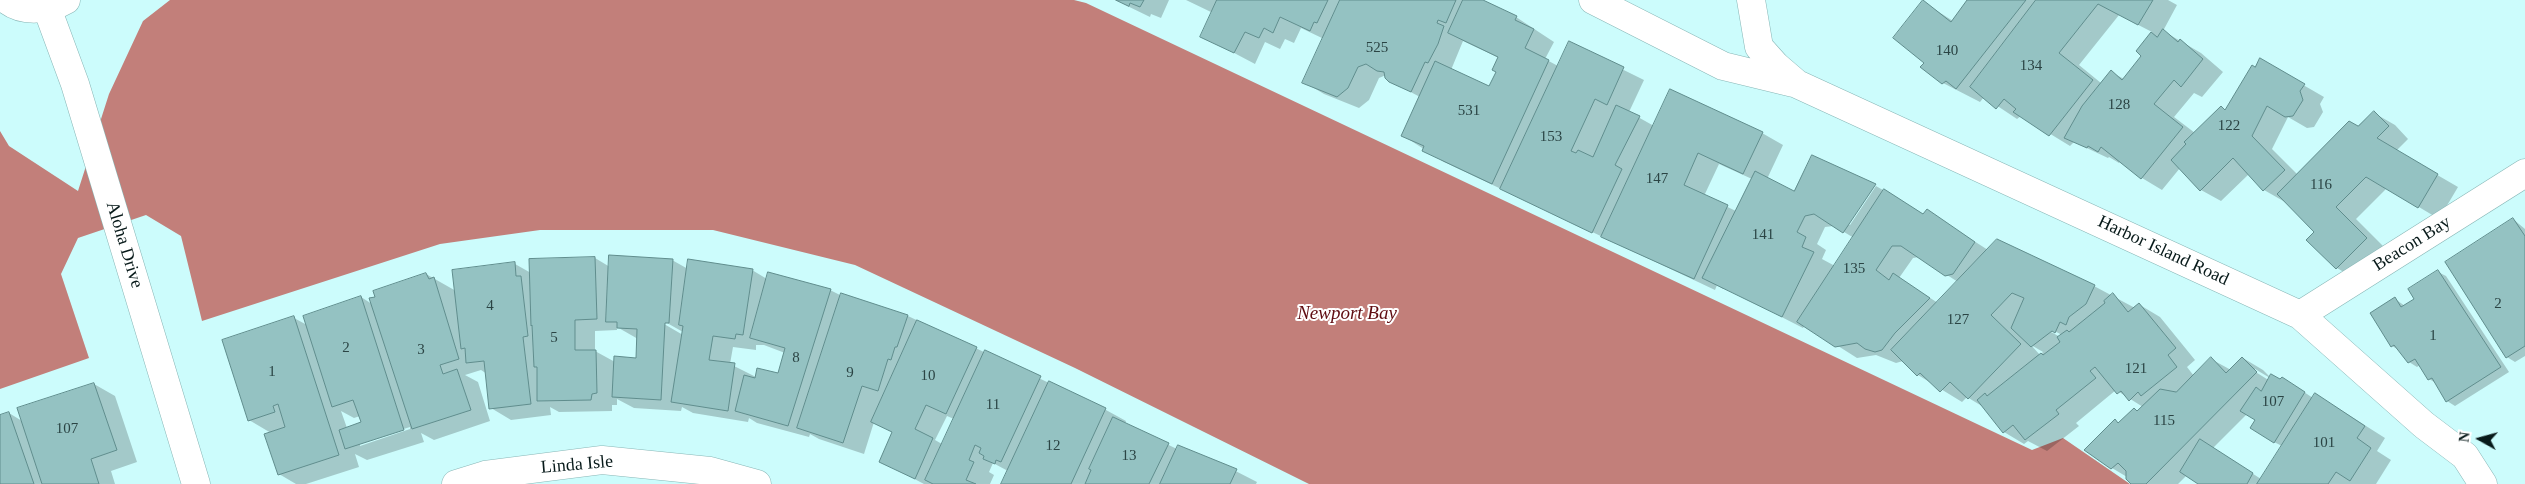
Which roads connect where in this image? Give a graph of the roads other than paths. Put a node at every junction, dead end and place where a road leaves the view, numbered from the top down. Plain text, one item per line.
1 (6, 0) edge
2 (1593, 0) edge
3 (1751, 0) edge
4 (57, 4) edge
5 (1798, 84) junction
6 (2525, 173) edge
7 (2300, 315) junction
8 (196, 484) edge
9 (456, 484) edge
10 (757, 484) edge
11 (2483, 484) edge

1 - 4 street, Aloha Drive
2 - 5 street, Harbor Island Road
3 - 5 street, Harbor Island Road
4 - 8 street, Aloha Drive
5 - 7 street, Harbor Island Road
6 - 7 street, Beacon Bay
7 - 11 street, Harbor Island Road
9 - 10 street, Linda Isle

